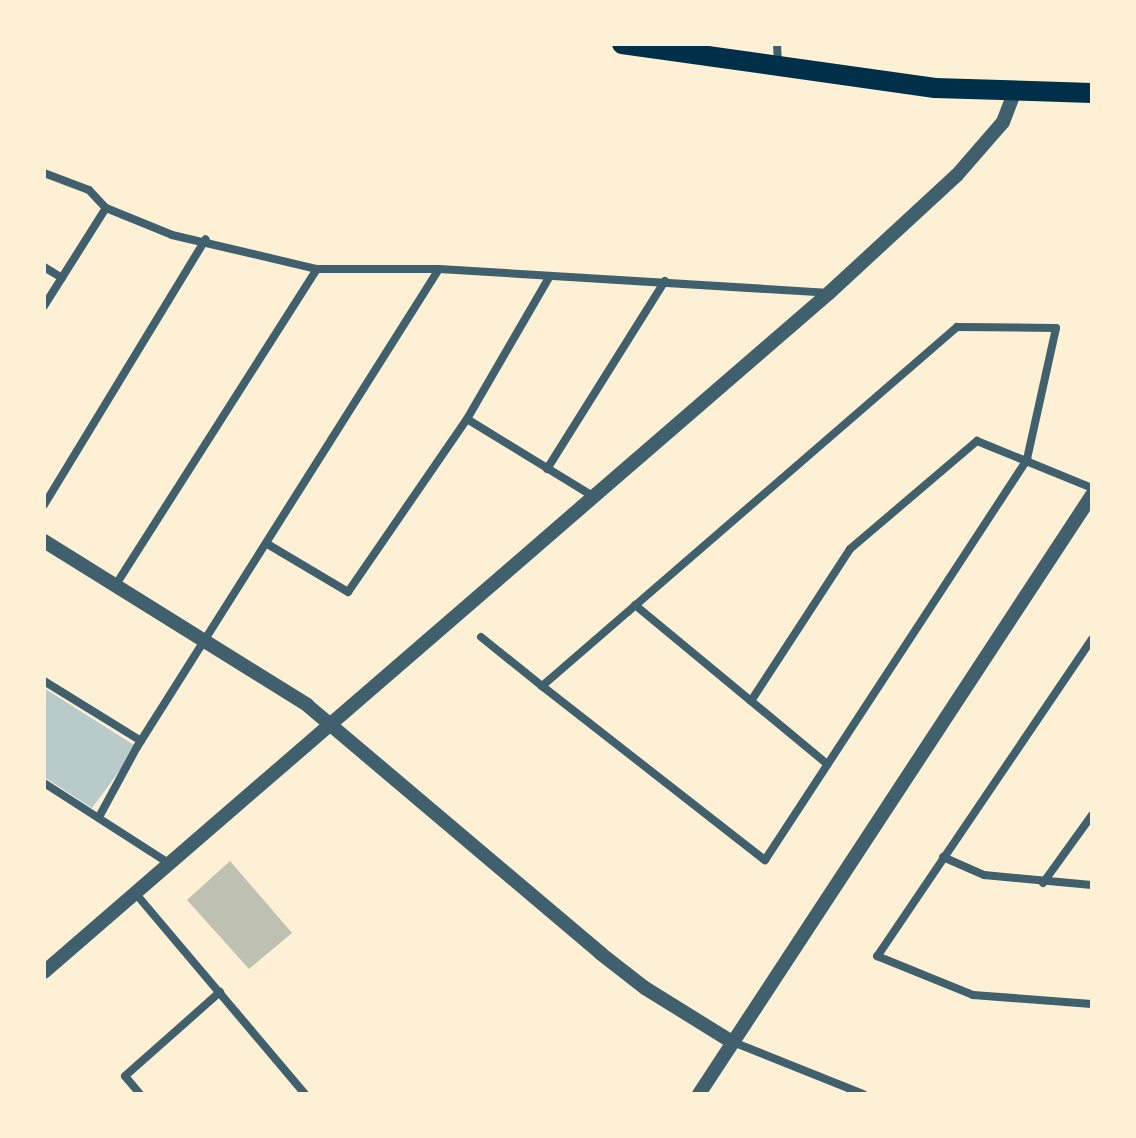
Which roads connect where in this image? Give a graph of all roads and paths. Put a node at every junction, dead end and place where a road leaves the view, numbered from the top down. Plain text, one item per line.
1 (622, 44) edge
2 (777, 44) edge
3 (778, 70) junction
4 (1092, 93) edge
5 (1014, 94) junction
6 (44, 173) edge
7 (106, 208) junction
8 (206, 239) junction
9 (44, 267) edge
10 (317, 269) junction
11 (439, 269) junction
12 (550, 276) junction
13 (62, 278) junction
14 (665, 281) junction
15 (829, 293) junction
16 (44, 306) edge
17 (467, 419) junction
18 (1027, 459) junction
19 (547, 469) junction
20 (1092, 488) edge
21 (591, 495) junction
22 (1092, 495) edge
23 (44, 505) edge
24 (44, 541) edge
25 (269, 545) junction
26 (115, 586) junction
27 (635, 605) junction
28 (481, 637) dead end
29 (1092, 639) edge
30 (207, 640) junction
31 (44, 681) edge
32 (542, 686) junction
33 (751, 701) junction
34 (329, 722) junction
35 (141, 741) junction
36 (827, 764) junction
37 (44, 783) edge
38 (1092, 815) edge
39 (99, 817) junction
40 (943, 857) junction
41 (170, 864) junction
42 (1043, 883) junction
43 (1092, 885) edge
44 (136, 894) junction
45 (44, 972) edge
46 (220, 992) junction
47 (1092, 1004) edge
48 (732, 1042) junction
49 (140, 1094) edge
50 (305, 1094) edge
51 (699, 1094) edge
52 (863, 1094) edge

1 - 3 main road
2 - 3 street
3 - 5 main road
4 - 5 main road
5 - 15 street
6 - 7 street
7 - 8 street
7 - 13 street
8 - 10 street
8 - 23 street
9 - 13 street
10 - 11 street
10 - 26 street
11 - 12 street
11 - 25 street
12 - 14 street
12 - 17 street
13 - 16 street
14 - 15 street
14 - 19 street
15 - 21 street
17 - 19 street
17 - 25 street
18 - 20 street
18 - 27 street
18 - 33 street
18 - 36 street
19 - 21 street
21 - 34 street
22 - 48 street
24 - 26 street
25 - 30 street
26 - 30 street
27 - 32 street
27 - 33 street
28 - 32 street
29 - 40 street
30 - 34 street
30 - 35 street
31 - 35 street
32 - 36 street
33 - 36 street
34 - 41 street
34 - 48 street
35 - 39 street
37 - 39 street
38 - 42 street
39 - 41 street
40 - 42 street
40 - 47 street
41 - 44 street
42 - 43 street
44 - 45 street
44 - 46 street
46 - 49 street
46 - 50 street
48 - 51 street
48 - 52 street

